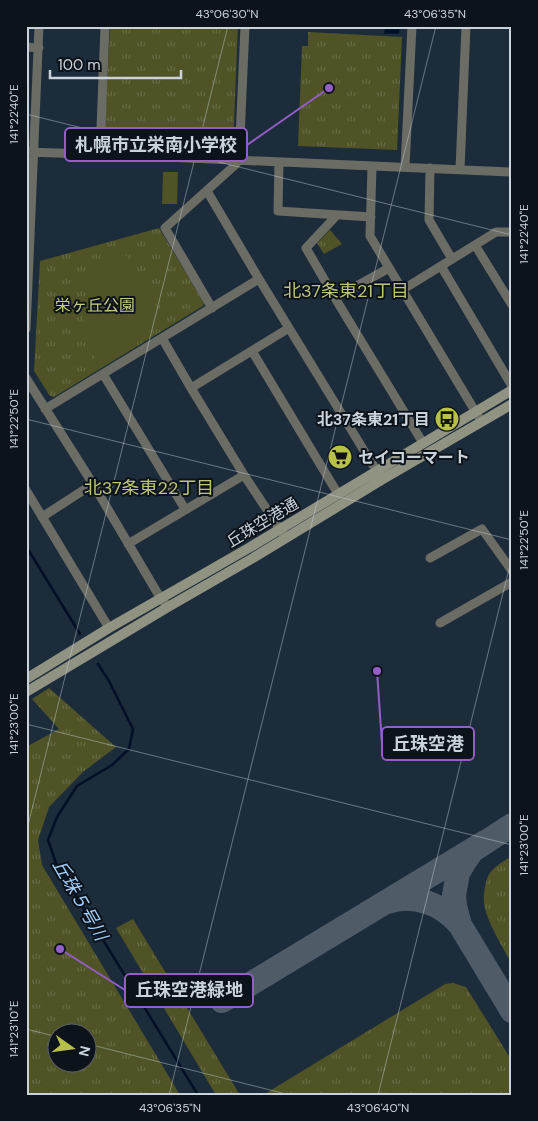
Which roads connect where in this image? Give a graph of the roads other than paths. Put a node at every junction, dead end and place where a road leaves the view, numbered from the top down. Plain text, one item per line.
1 (40, 26) edge
2 (105, 26) edge
3 (245, 26) edge
4 (412, 26) edge
5 (466, 26) edge
6 (26, 47) edge
7 (39, 48) junction
8 (30, 152) edge
9 (100, 154) junction
10 (239, 160) junction
11 (279, 162) junction
12 (372, 166) junction
13 (405, 167) junction
14 (430, 168) junction
15 (460, 169) junction
16 (512, 172) edge
17 (207, 191) junction
18 (337, 215) junction
19 (371, 217) junction
20 (512, 232) edge
21 (475, 245) junction
22 (452, 259) junction
23 (441, 266) junction
24 (389, 268) junction
25 (259, 279) junction
26 (402, 290) junction
27 (335, 298) junction
28 (512, 305) edge
29 (212, 308) junction
30 (289, 328) junction
31 (26, 329) edge
32 (162, 338) junction
33 (252, 352) junction
34 (103, 374) junction
35 (26, 378) edge
36 (512, 386) edge
37 (191, 388) junction
38 (512, 390) edge
39 (512, 404) edge
40 (46, 409) junction
41 (475, 412) junction
42 (481, 422) junction
43 (423, 443) junction
44 (244, 475) junction
45 (380, 475) junction
46 (93, 484) junction
47 (26, 490) edge
48 (338, 494) junction
49 (185, 509) junction
50 (42, 516) junction
51 (283, 533) junction
52 (128, 544) junction
53 (430, 558) dead end
54 (512, 571) edge
55 (512, 582) edge
56 (161, 599) junction
57 (168, 607) junction
58 (440, 623) dead end
59 (109, 628) junction
60 (28, 674) edge
61 (26, 692) edge

1 - 7 street
2 - 9 street
3 - 10 street
4 - 13 street
5 - 15 street
6 - 7 street
7 - 8 street
8 - 9 street
8 - 31 street
9 - 10 street
10 - 11 street
10 - 17 street
11 - 12 street
11 - 18 street
12 - 13 street
12 - 19 street
13 - 14 street
14 - 15 street
14 - 22 street
15 - 16 street
17 - 25 street
17 - 29 street
18 - 19 street
18 - 27 street
19 - 24 street
20 - 21 street
21 - 22 street
21 - 28 street
22 - 23 street
23 - 26 street
23 - 36 street
24 - 26 street
24 - 27 street
25 - 29 street
25 - 30 street
26 - 41 street
27 - 43 street
29 - 32 street
30 - 33 street
30 - 45 street
32 - 34 street
32 - 37 street
33 - 37 street
33 - 48 street
34 - 40 street
34 - 49 street
35 - 40 street
37 - 44 street
38 - 41 main road, 丘珠空港通
39 - 42 main road, 丘珠空港通
40 - 46 street
41 - 42 street
41 - 43 main road, 丘珠空港通
42 - 45 main road, 丘珠空港通
43 - 45 main road, 丘珠空港通
44 - 49 street
44 - 51 street
45 - 48 main road, 丘珠空港通
45 - 51 main road, 丘珠空港通
46 - 50 street
46 - 52 street
47 - 50 street
48 - 51 main road, 丘珠空港通
49 - 52 street
50 - 59 street
51 - 56 main road, 丘珠空港通
51 - 57 main road, 丘珠空港通
52 - 56 street
53 - 54 street
55 - 58 street
56 - 57 street
56 - 59 main road, 丘珠空港通
57 - 61 main road, 丘珠空港通
59 - 60 main road, 丘珠空港通

